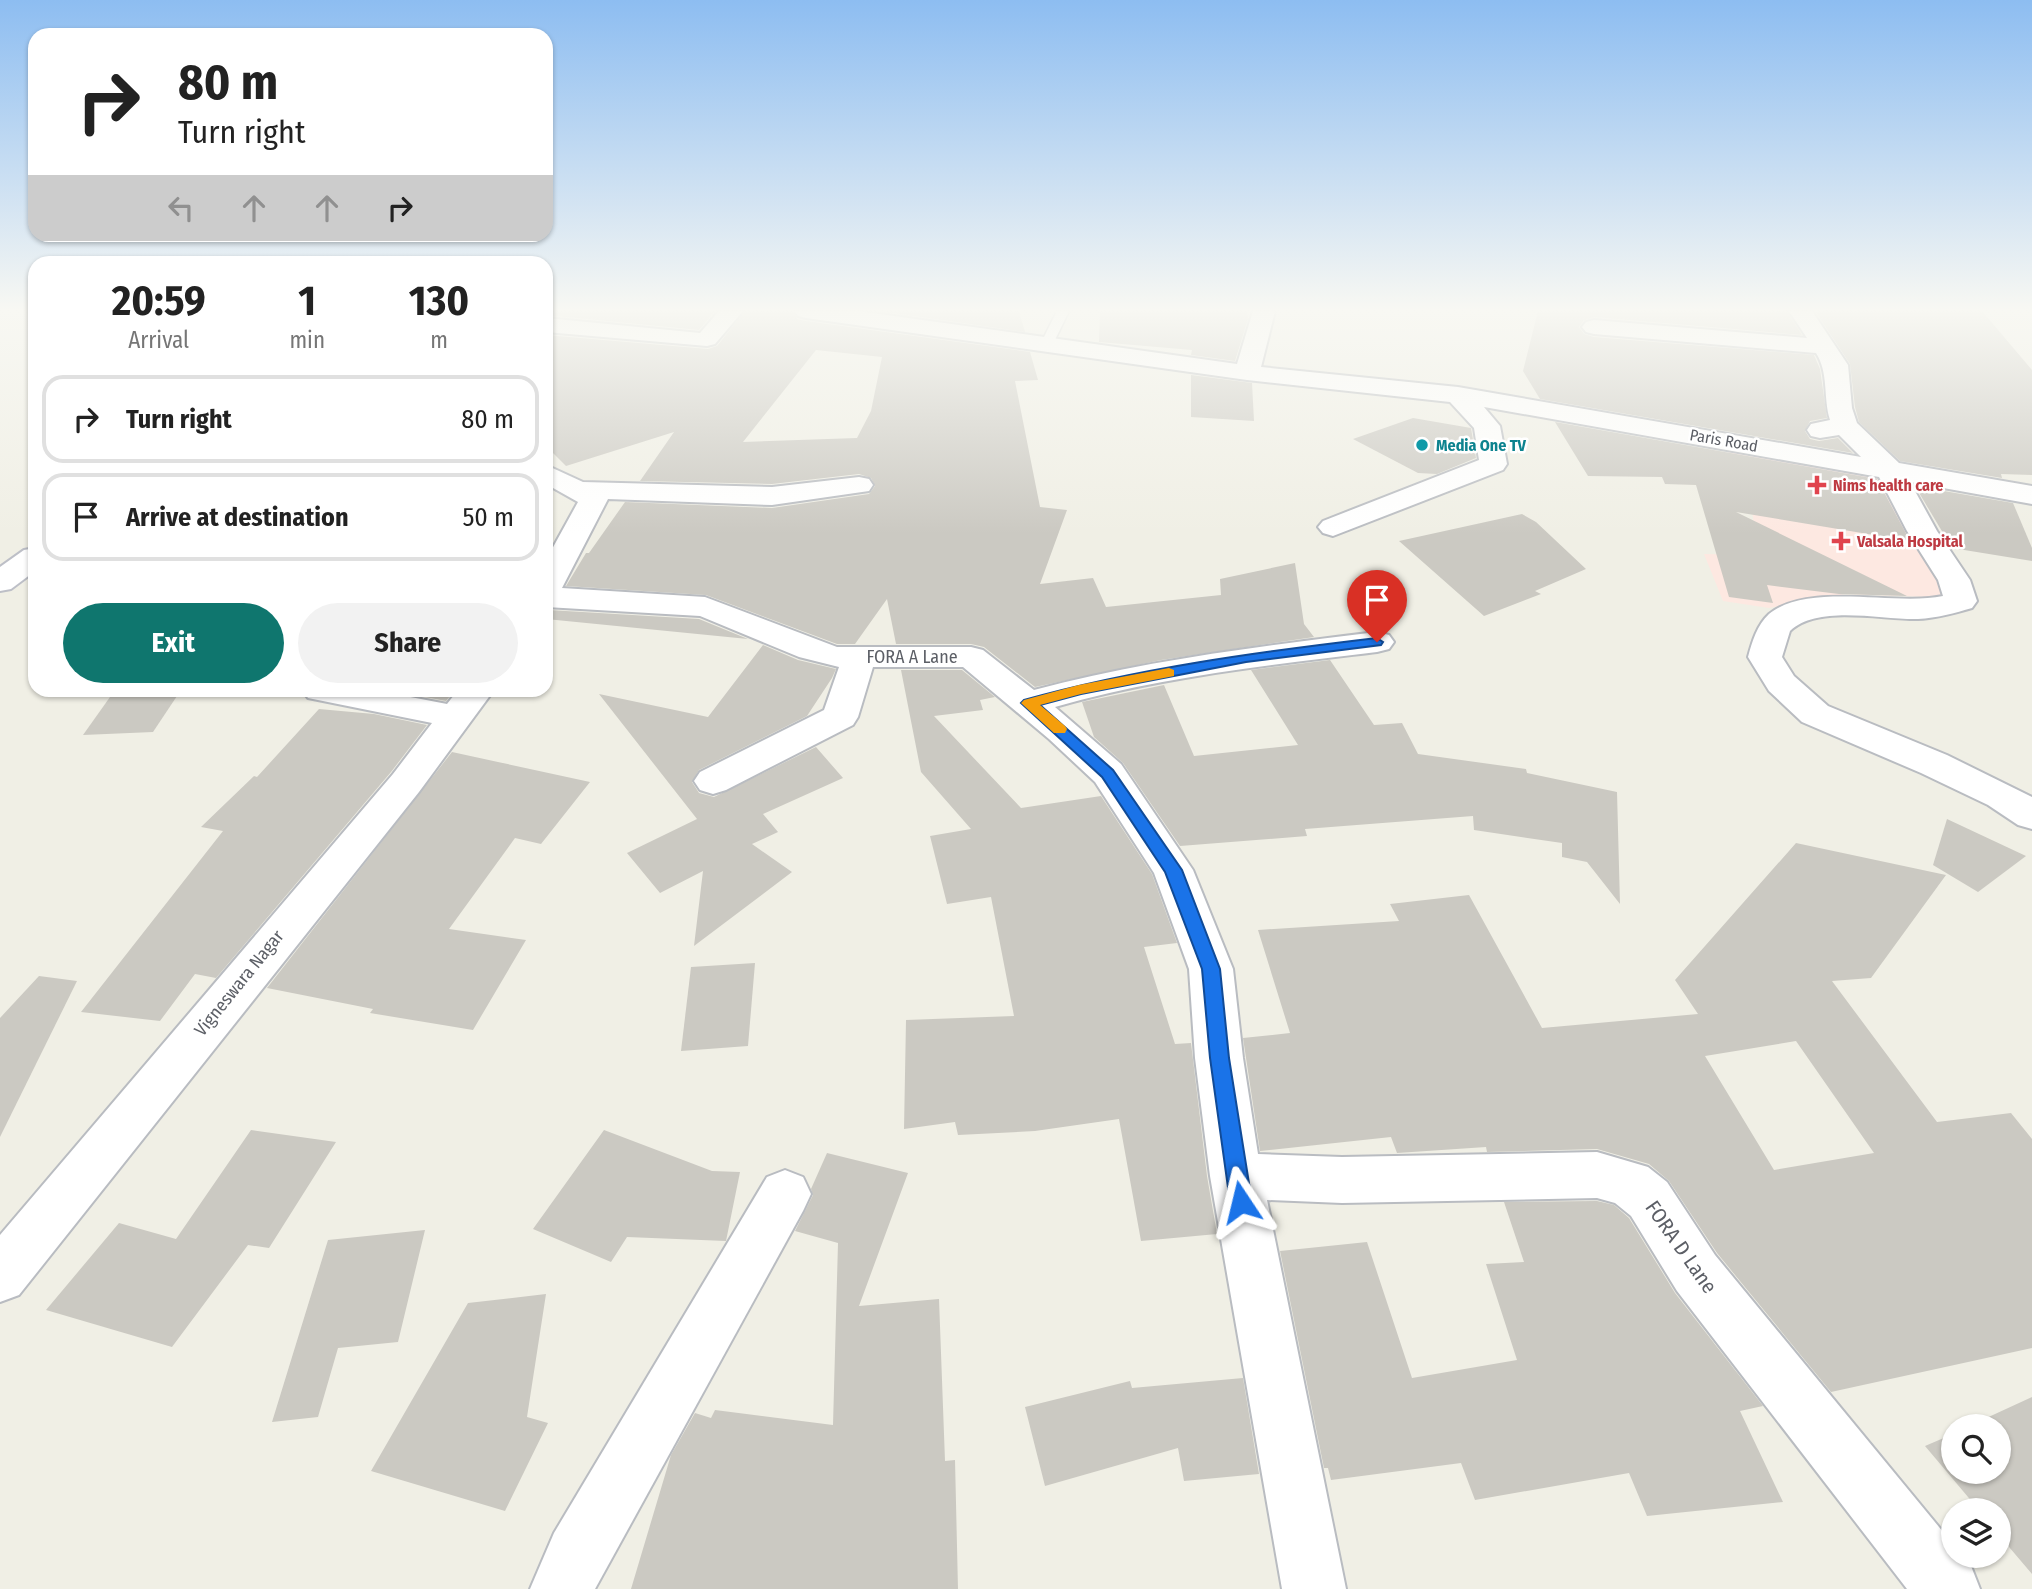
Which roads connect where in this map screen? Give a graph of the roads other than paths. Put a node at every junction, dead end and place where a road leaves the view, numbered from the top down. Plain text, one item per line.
1 (1369, 385) edge
2 (1837, 385) edge
3 (1458, 394) junction
4 (1845, 426) junction
5 (1723, 440) junction
6 (1889, 469) junction
7 (553, 477) edge
8 (859, 485) dead end
9 (578, 490) junction
10 (2032, 495) edge
11 (1333, 527) dead end
12 (28, 562) edge
13 (553, 576) edge
14 (0, 582) edge
15 (553, 597) edge
16 (1377, 642) dead end
17 (860, 656) junction
18 (399, 697) edge
19 (467, 703) edge
20 (1029, 703) junction
21 (713, 781) dead end
22 (2032, 815) edge
23 (1236, 1176) junction
24 (785, 1194) dead end
25 (0, 1276) edge
26 (562, 1589) edge
27 (1314, 1589) edge
28 (1948, 1589) edge

1 - 3 street, Paris Road
2 - 4 street
3 - 5 street, Paris Road
3 - 11 street
4 - 5 street
4 - 6 street
5 - 6 street, Paris Road
6 - 10 street, Paris Road
6 - 22 street
7 - 9 street
8 - 9 street
9 - 13 street
12 - 14 street
15 - 17 street, FORA A Lane
16 - 20 street
17 - 20 street, FORA A Lane
17 - 21 street
18 - 19 street
19 - 25 street, Vigneswara Nagar
20 - 23 street, FORA A Lane
23 - 27 street, FORA A Lane
23 - 28 street, FORA D Lane
24 - 26 street

